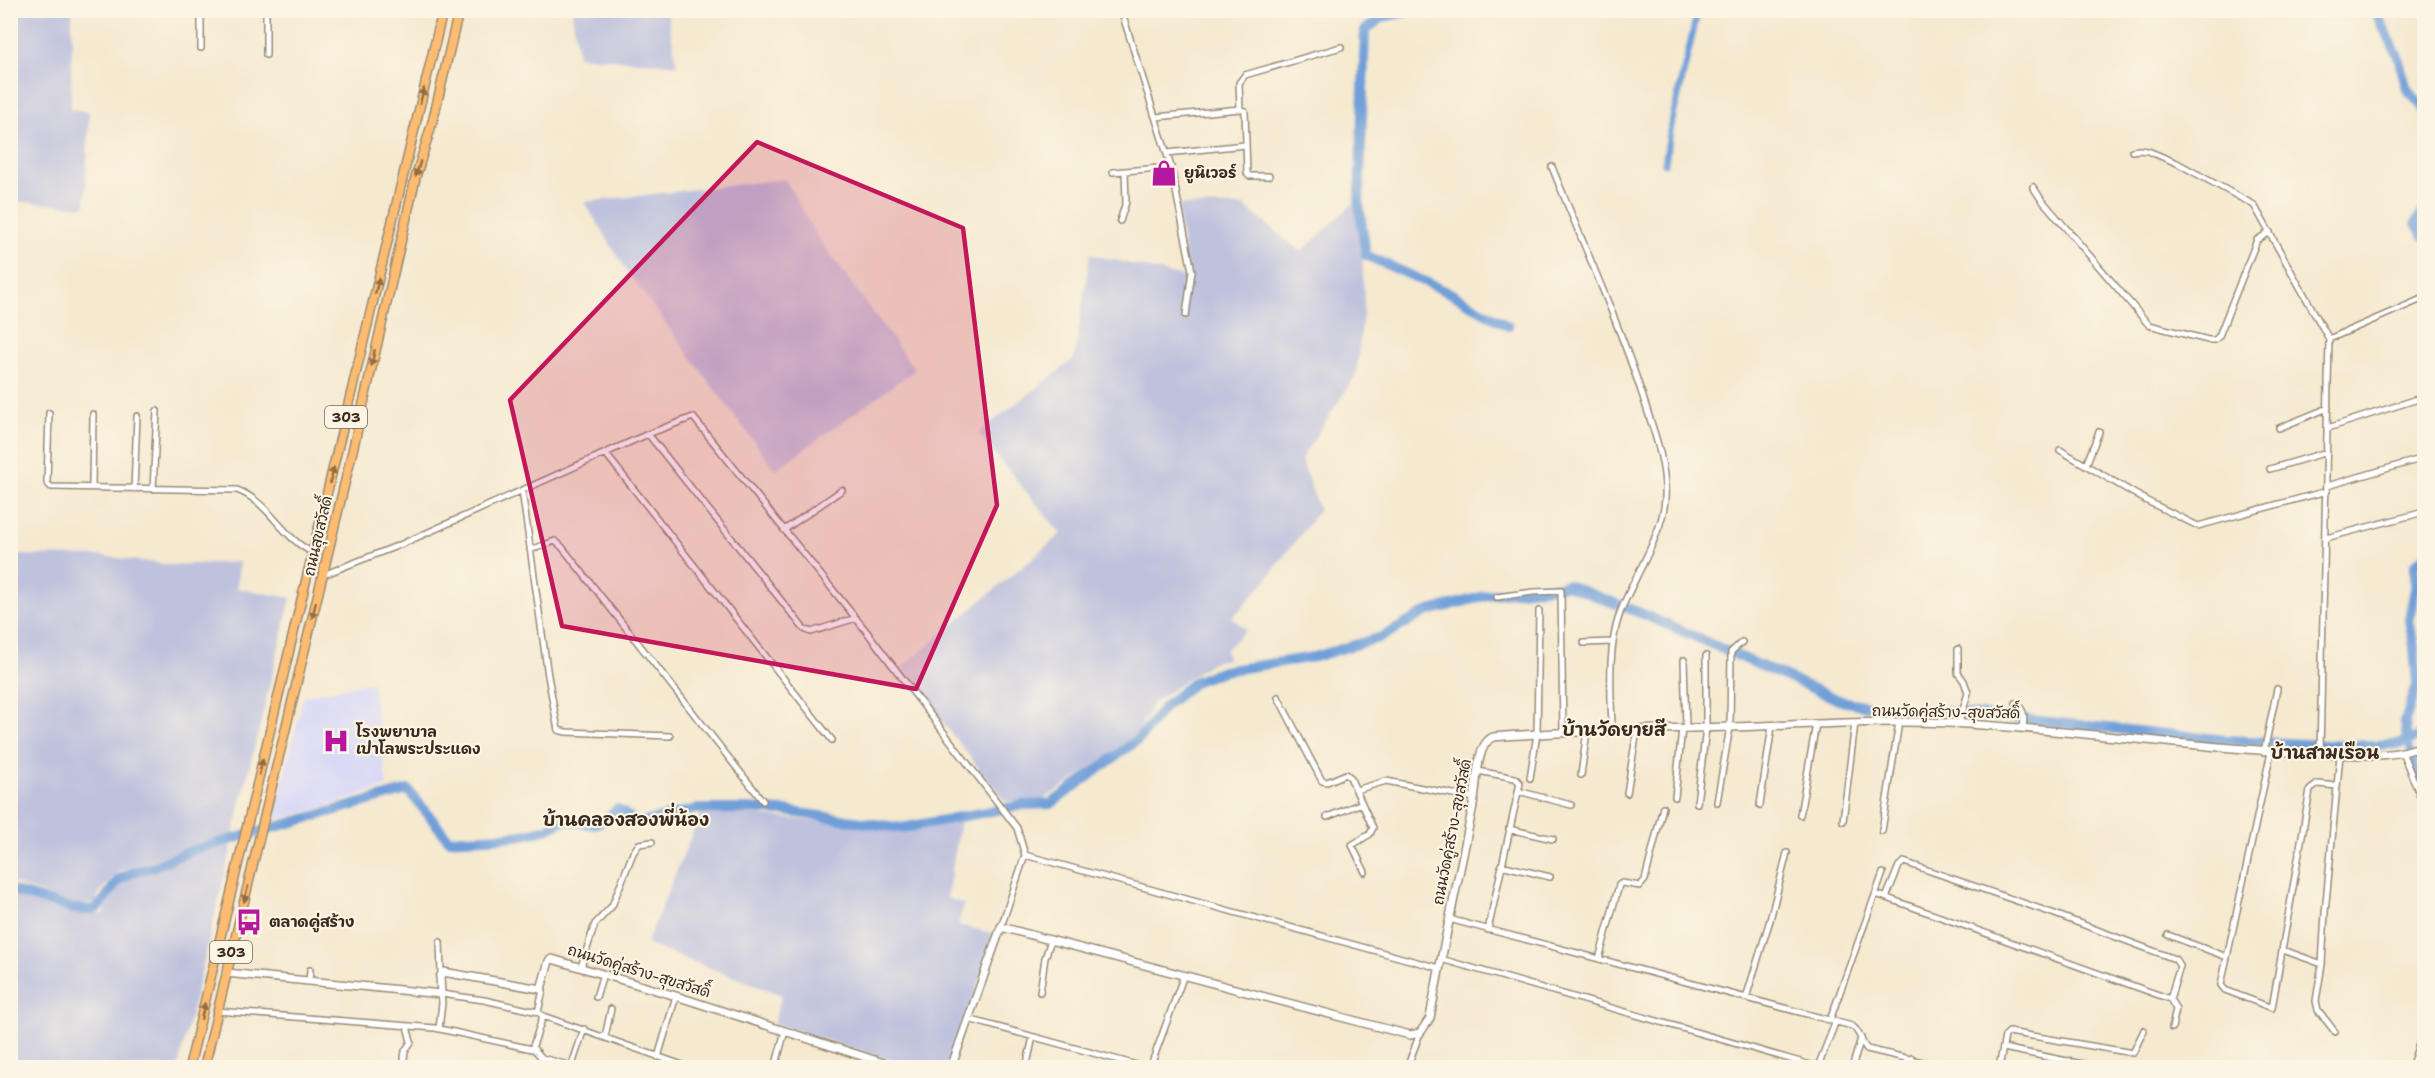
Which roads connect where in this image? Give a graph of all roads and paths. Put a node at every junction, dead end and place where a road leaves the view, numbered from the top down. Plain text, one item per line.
1 (201, 10) edge
2 (266, 10) edge
3 (443, 10) edge
4 (459, 10) edge
5 (1121, 10) edge
6 (1341, 47) dead end
7 (201, 48) dead end
8 (266, 55) dead end
9 (1240, 109) junction
10 (1156, 117) junction
11 (1245, 145) junction
12 (2132, 151) dead end
13 (1167, 153) junction
14 (1171, 166) junction
15 (1552, 167) dead end
16 (1125, 171) junction
17 (1113, 172) dead end
18 (1269, 176) dead end
19 (2033, 187) dead end
20 (1120, 221) dead end
21 (2270, 232) junction
22 (2424, 298) edge
23 (1186, 315) dead end
24 (2330, 339) junction
25 (2424, 397) edge
26 (2328, 408) junction
27 (157, 411) dead end
28 (49, 412) dead end
29 (93, 414) dead end
30 (137, 416) dead end
31 (2279, 428) dead end
32 (2328, 428) junction
33 (2099, 432) dead end
34 (648, 435) junction
35 (2060, 450) dead end
36 (2327, 452) junction
37 (606, 454) junction
38 (2424, 458) edge
39 (2086, 465) junction
40 (2270, 469) dead end
41 (92, 487) junction
42 (134, 489) junction
43 (153, 489) junction
44 (2327, 489) junction
45 (522, 490) junction
46 (842, 490) dead end
47 (2424, 512) edge
48 (784, 530) junction
49 (2326, 538) junction
50 (530, 550) junction
51 (314, 553) junction
52 (323, 575) junction
53 (1497, 597) dead end
54 (1539, 610) dead end
55 (856, 618) junction
56 (1612, 642) junction
57 (1742, 642) dead end
58 (1584, 643) dead end
59 (1958, 649) dead end
60 (1706, 656) dead end
61 (1684, 660) dead end
62 (2277, 689) dead end
63 (1278, 697) dead end
64 (2016, 703) dead end
65 (1960, 721) junction
66 (2024, 721) junction
67 (1899, 722) junction
68 (1855, 723) junction
69 (1816, 724) junction
70 (1772, 726) junction
71 (1730, 727) junction
72 (1684, 728) junction
73 (1706, 728) junction
74 (1612, 730) junction
75 (1637, 730) junction
76 (1587, 731) junction
77 (1563, 732) junction
78 (1537, 734) junction
79 (670, 736) dead end
80 (832, 740) dead end
81 (2424, 745) edge
82 (2267, 749) junction
83 (2321, 750) junction
84 (2414, 750) junction
85 (2403, 752) junction
86 (2340, 755) junction
87 (1478, 771) junction
88 (2424, 774) edge
89 (1581, 775) dead end
90 (1530, 778) dead end
91 (2337, 786) junction
92 (1356, 790) junction
93 (1518, 791) junction
94 (1627, 793) dead end
95 (1675, 797) dead end
96 (1474, 798) junction
97 (763, 801) dead end
98 (1718, 802) dead end
99 (1362, 803) junction
100 (1697, 803) dead end
101 (1571, 805) dead end
102 (1760, 805) dead end
103 (2424, 805) edge
104 (1663, 807) dead end
105 (1800, 815) dead end
106 (1327, 817) dead end
107 (1843, 821) dead end
108 (1509, 829) junction
109 (1882, 831) dead end
110 (1553, 839) dead end
111 (652, 842) dead end
112 (1787, 853) dead end
113 (1025, 855) junction
114 (1501, 865) junction
115 (1365, 872) dead end
116 (1883, 873) dead end
117 (1550, 877) dead end
118 (1876, 894) junction
119 (1886, 898) junction
120 (1449, 919) junction
121 (1001, 927) junction
122 (1488, 930) junction
123 (2168, 935) dead end
124 (1051, 940) junction
125 (440, 942) dead end
126 (2283, 950) junction
127 (2227, 957) junction
128 (1599, 958) junction
129 (1441, 959) junction
130 (2322, 964) junction
131 (581, 968) junction
132 (1439, 968) junction
133 (310, 970) dead end
134 (226, 973) junction
135 (441, 974) junction
136 (603, 974) junction
137 (1184, 975) junction
138 (309, 981) junction
139 (541, 989) junction
140 (1040, 992) dead end
141 (441, 994) junction
142 (676, 996) junction
143 (596, 997) dead end
144 (1746, 998) junction
145 (2170, 999) junction
146 (611, 1009) dead end
147 (217, 1011) junction
148 (541, 1014) junction
149 (968, 1019) junction
150 (1833, 1021) junction
151 (407, 1026) junction
152 (2172, 1028) dead end
153 (439, 1029) junction
154 (584, 1029) junction
155 (2144, 1030) dead end
156 (785, 1031) junction
157 (2335, 1032) dead end
158 (1420, 1033) junction
159 (2424, 1033) edge
160 (605, 1037) junction
161 (1033, 1037) junction
162 (1861, 1038) junction
163 (534, 1048) junction
164 (2003, 1048) junction
165 (658, 1057) junction
166 (543, 1058) junction
167 (1912, 1058) junction
168 (404, 1059) dead end
169 (670, 1060) junction
170 (571, 1067) edge
171 (1407, 1067) edge
172 (189, 1068) edge
173 (204, 1068) edge
174 (539, 1068) edge
175 (667, 1068) edge
176 (691, 1068) edge
177 (775, 1068) edge
178 (900, 1068) edge
179 (951, 1068) edge
180 (1026, 1068) edge
181 (1149, 1068) edge
182 (1852, 1068) edge
183 (1908, 1068) edge
184 (1948, 1068) edge
185 (1999, 1068) edge
186 (2102, 1068) edge
187 (2411, 1068) edge

1 - 7 street
2 - 8 street
51 -> 3 main road, ถนนสุขสวัสดิ์ / 303
4 -> 52 main road, ถนนสุขสวัสดิ์ / 303
5 - 10 street
6 - 9 street
9 - 10 street
9 - 11 street
10 - 13 street
11 - 13 street
11 - 18 street
12 - 21 street
13 - 14 street
14 - 16 street
14 - 23 street
15 - 56 street
16 - 17 street
16 - 20 street
19 - 21 street
21 - 24 street
22 - 24 street
24 - 26 street
25 - 32 street
26 - 31 street
26 - 32 street
27 - 43 street
28 - 41 street
29 - 41 street
30 - 42 street
32 - 36 street
33 - 39 street
34 - 37 street
34 - 48 street
34 - 55 street
35 - 39 street
36 - 40 street
36 - 44 street
37 - 45 street
37 - 80 street
38 - 44 street
39 - 44 street
41 - 42 street
42 - 43 street
43 - 51 street
44 - 49 street
45 - 50 street
45 - 52 street
46 - 48 street
47 - 49 street
48 - 55 street
49 - 83 street
50 - 79 street
50 - 97 street
172 -> 51 main road, ถนนสุขสวัสดิ์ / 303
52 -> 134 main road, ถนนสุขสวัสดิ์ / 303
53 - 77 street
54 - 78 street
55 - 113 street
56 - 58 street
56 - 74 street
57 - 71 street
59 - 65 street
60 - 73 street
61 - 72 street
62 - 82 street
63 - 92 street
64 - 66 street
65 - 66 street, ถนนวัดคู่สร้าง-สุขสวัสดิ์
65 - 67 street, ถนนวัดคู่สร้าง-สุขสวัสดิ์
66 - 82 street, ถนนวัดคู่สร้าง-สุขสวัสดิ์
67 - 68 street, ถนนวัดคู่สร้าง-สุขสวัสดิ์
67 - 109 street
68 - 69 street, ถนนวัดคู่สร้าง-สุขสวัสดิ์
68 - 107 street
69 - 70 street, ถนนวัดคู่สร้าง-สุขสวัสดิ์
69 - 105 street
70 - 71 street, ถนนวัดคู่สร้าง-สุขสวัสดิ์
70 - 102 street
71 - 73 street, ถนนวัดคู่สร้าง-สุขสวัสดิ์
71 - 98 street
72 - 73 street, ถนนวัดคู่สร้าง-สุขสวัสดิ์
72 - 75 street, ถนนวัดคู่สร้าง-สุขสวัสดิ์
72 - 95 street
73 - 100 street
74 - 75 street, ถนนวัดคู่สร้าง-สุขสวัสดิ์
74 - 76 street, ถนนวัดคู่สร้าง-สุขสวัสดิ์
75 - 94 street
76 - 77 street, ถนนวัดคู่สร้าง-สุขสวัสดิ์
76 - 89 street
77 - 78 street, ถนนวัดคู่สร้าง-สุขสวัสดิ์
78 - 87 street, ถนนวัดคู่สร้าง-สุขสวัสดิ์
78 - 90 street
81 - 84 street, ถนนวัดคู่สร้าง-สุขสวัสดิ์
82 - 83 street, ถนนวัดคู่สร้าง-สุขสวัสดิ์
82 - 127 street
83 - 86 street, ถนนวัดคู่สร้าง-สุขสวัสดิ์
84 - 85 street, ถนนวัดคู่สร้าง-สุขสวัสดิ์
84 - 88 street
85 - 86 street, ถนนวัดคู่สร้าง-สุขสวัสดิ์
85 - 103 street
86 - 91 street
87 - 93 street
87 - 96 street, ถนนวัดคู่สร้าง-สุขสวัสดิ์
91 - 126 street
91 - 130 street
92 - 96 street
92 - 99 street
93 - 101 street
93 - 108 street
96 - 120 street, ถนนวัดคู่สร้าง-สุขสวัสดิ์
99 - 106 street
99 - 115 street
104 - 128 street
108 - 110 street
108 - 114 street
111 - 131 street
112 - 144 street
113 - 121 street
113 - 132 street
114 - 117 street
114 - 122 street
116 - 118 street
118 - 119 street
118 - 150 street
119 - 145 street
119 - 145 street
120 - 122 street
120 - 129 street, ถนนวัดคู่สร้าง-สุขสวัสดิ์
121 - 124 street
121 - 149 street
122 - 128 street
123 - 127 street
124 - 137 street
124 - 140 street
125 - 135 street
126 - 127 street
126 - 130 street
128 - 144 street
129 - 132 street, ถนนวัดคู่สร้าง-สุขสวัสดิ์
129 - 150 street
130 - 157 street
131 - 136 street, ถนนวัดคู่สร้าง-สุขสวัสดิ์
131 - 139 street, ถนนวัดคู่สร้าง-สุขสวัสดิ์
132 - 158 street, ถนนวัดคู่สร้าง-สุขสวัสดิ์
133 - 138 street
134 - 138 street
134 - 147 main road, ถนนสุขสวัสดิ์ / 303
135 - 139 street
135 - 141 street
136 - 142 street, ถนนวัดคู่สร้าง-สุขสวัสดิ์
136 - 143 street
137 - 158 street
137 - 181 street
138 - 141 street
139 - 148 street
141 - 148 street
141 - 153 street
142 - 156 street, ถนนวัดคู่สร้าง-สุขสวัสดิ์
142 - 165 street
144 - 150 street
145 - 152 street
146 - 160 street
147 - 151 street
147 - 173 main road, ถนนสุขสวัสดิ์ / 303
148 - 154 street
148 - 163 street
149 - 161 street
149 - 179 street
150 - 162 street
151 - 153 street
151 - 168 street
153 - 163 street
154 - 160 street
154 - 170 street
155 - 164 street
156 - 177 street
156 - 178 street, ถนนวัดคู่สร้าง-สุขสวัสดิ์
158 - 171 street
159 - 187 street
160 - 165 street
161 - 180 street
161 - 181 street
162 - 167 street
162 - 182 street
163 - 166 street
164 - 185 street
164 - 186 street
165 - 169 street
166 - 170 street
166 - 174 street
167 - 183 street
167 - 184 street
169 - 175 street
169 - 176 street

